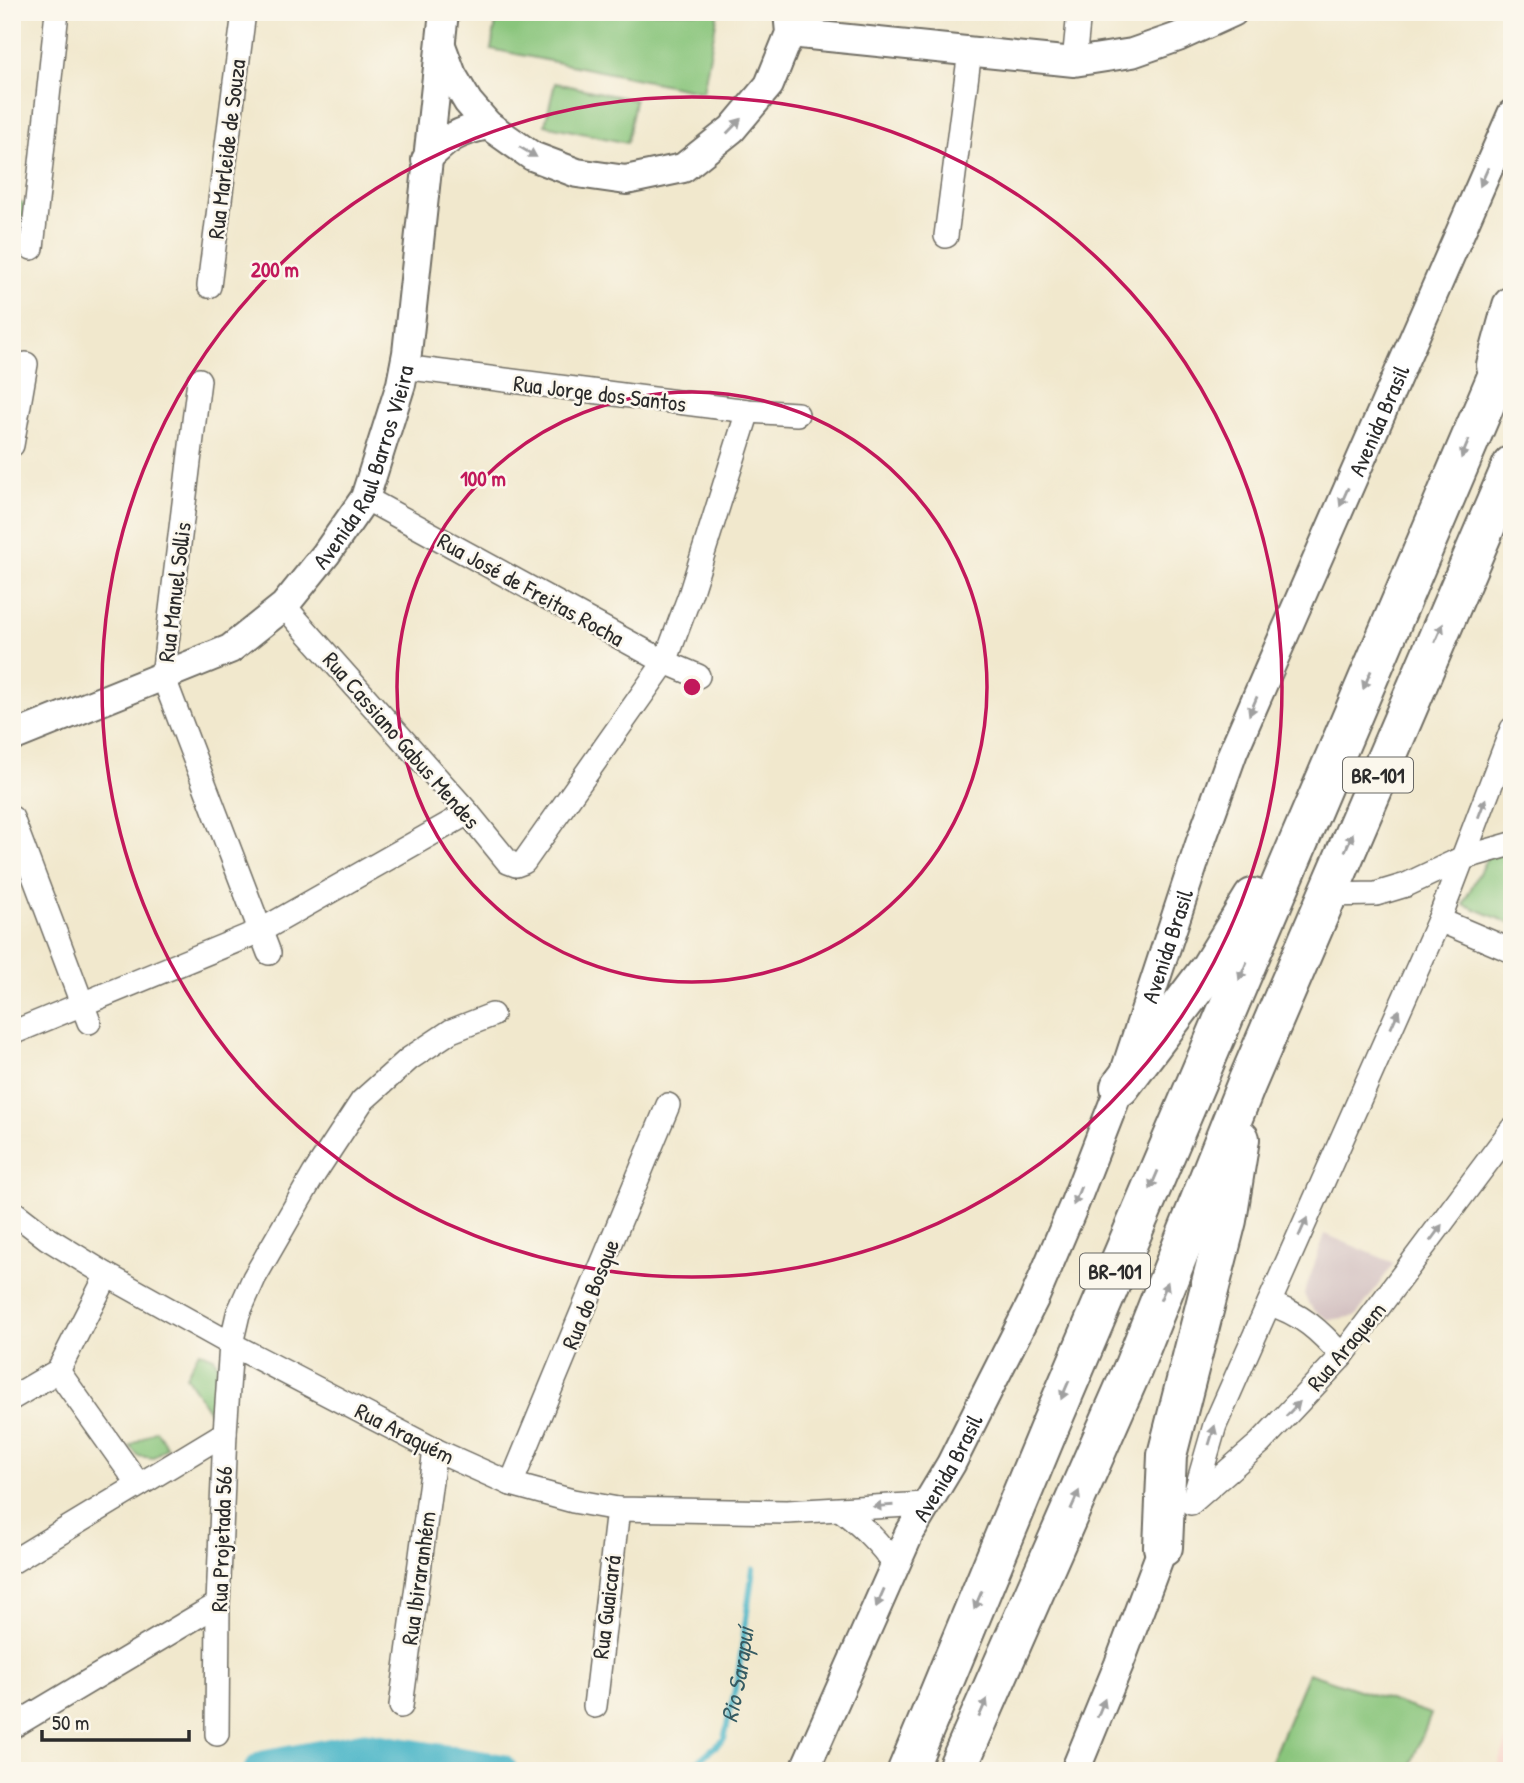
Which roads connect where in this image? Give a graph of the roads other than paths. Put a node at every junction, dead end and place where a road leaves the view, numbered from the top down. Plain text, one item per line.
1 (57, 12) edge
2 (244, 12) edge
3 (444, 12) edge
4 (1079, 12) edge
5 (1233, 12) edge
6 (789, 22) edge
7 (441, 46) junction
8 (970, 51) junction
9 (1073, 62) junction
10 (1512, 114) edge
11 (488, 125) junction
12 (426, 160) junction
13 (946, 236) dead end
14 (32, 248) dead end
15 (209, 286) dead end
16 (1512, 306) edge
17 (1512, 341) edge
18 (26, 364) dead end
19 (402, 368) junction
20 (199, 380) dead end
21 (1488, 395) junction
22 (748, 411) junction
23 (797, 414) dead end
24 (12, 445) edge
25 (1512, 465) edge
26 (365, 498) junction
27 (284, 606) junction
28 (665, 662) junction
29 (163, 676) junction
30 (698, 676) dead end
31 (1512, 729) edge
32 (12, 737) edge
33 (1327, 773) junction
34 (468, 813) junction
35 (12, 818) edge
36 (1512, 844) edge
37 (1463, 858) junction
38 (1326, 895) junction
39 (1439, 920) junction
40 (260, 932) junction
41 (1512, 951) edge
42 (269, 953) dead end
43 (85, 1013) junction
44 (492, 1015) dead end
45 (12, 1033) edge
46 (1246, 1085) junction
47 (1120, 1087) junction
48 (668, 1105) dead end
49 (1512, 1129) edge
50 (12, 1211) edge
51 (107, 1275) junction
52 (1269, 1304) junction
53 (231, 1344) junction
54 (1342, 1356) junction
55 (58, 1371) junction
56 (12, 1398) edge
57 (225, 1433) junction
58 (435, 1450) junction
59 (511, 1484) junction
60 (139, 1485) junction
61 (1192, 1501) junction
62 (925, 1504) junction
63 (618, 1509) junction
64 (841, 1510) junction
65 (1163, 1547) junction
66 (12, 1562) edge
67 (895, 1565) junction
68 (218, 1604) junction
69 (401, 1706) dead end
70 (595, 1706) dead end
71 (12, 1727) edge
72 (217, 1734) dead end
73 (804, 1771) edge
74 (907, 1771) edge
75 (956, 1771) edge
76 (1075, 1771) edge

1 - 14 street
2 - 15 street, Rua Marleide de Souza
3 - 7 street, Avenida Raul Barros Vieira
4 - 9 street
5 - 9 street
6 - 8 street
11 -> 6 street
7 - 11 street
7 - 12 street, Avenida Raul Barros Vieira
8 - 9 street
8 - 13 street
10 -> 47 street, Avenida Brasil
11 - 12 street
12 - 19 street, Avenida Raul Barros Vieira
16 - 21 highway
17 - 21 highway, BR-101
18 - 24 street
19 - 22 street, Rua Jorge dos Santos
19 - 26 street, Avenida Raul Barros Vieira
20 - 29 street, Rua Manuel Sollis
21 -> 33 highway, BR-101
22 - 23 street, Rua Jorge dos Santos
22 - 28 street
38 -> 25 highway, BR-101
26 - 27 street, Avenida Raul Barros Vieira
26 - 28 street, Rua José de Freitas Rocha
27 - 29 street, Avenida Raul Barros Vieira
27 - 34 street, Rua Cassiano Gabus Mendes
28 - 30 street, Rua José de Freitas Rocha
28 - 34 street, Rua Cassiano Gabus Mendes
29 - 32 street, Avenida Raul Barros Vieira
29 - 40 street, Rua Manuel Sollis
37 -> 31 street
33 - 47 highway
33 -> 74 highway, BR-101
34 - 40 street
35 - 43 street
36 - 37 street
37 - 38 street
37 - 39 street
38 - 46 highway, BR-101
39 - 41 street
52 -> 39 street
40 - 42 street, Rua Manuel Sollis
40 - 43 street
43 - 45 street
44 - 53 street, Rua Projetada 566
46 - 65 highway
75 -> 46 highway, BR-101
47 -> 62 street, Avenida Brasil
48 - 59 street, Rua do Bosque
54 -> 49 street, Rua Araquem
50 - 51 street, Rua Araquém
51 - 53 street, Rua Araquém
51 - 55 street
52 - 54 street
61 -> 52 street
53 - 57 street, Rua Projetada 566
53 - 58 street, Rua Araquém
61 -> 54 street, Rua Araquem
55 - 56 street
55 - 60 street
57 - 60 street
57 - 68 street, Rua Projetada 566
58 - 59 street, Rua Araquém
58 - 69 street, Rua Ibiraranhém
59 - 63 street, Rua Araquém
60 - 66 street
61 - 65 street, Rua Araquem
62 -> 64 street, Rua Araquém
62 - 67 street, Avenida Brasil
63 - 64 street, Rua Araquém
63 - 70 street, Rua Guaicará
64 - 67 street
76 -> 65 street
67 -> 73 street, Avenida Brasil
68 - 71 street
68 - 72 street, Rua Projetada 566

